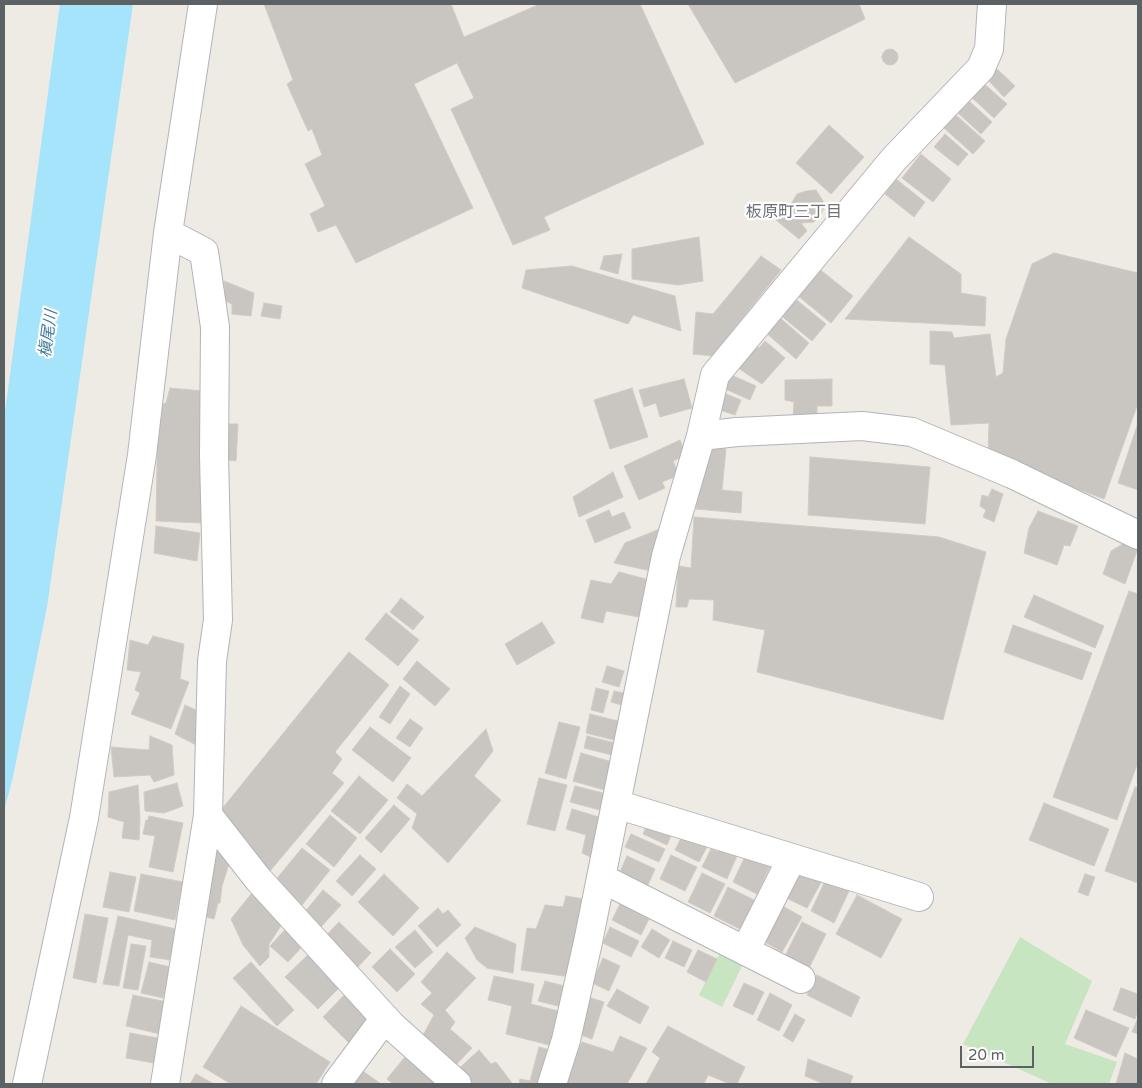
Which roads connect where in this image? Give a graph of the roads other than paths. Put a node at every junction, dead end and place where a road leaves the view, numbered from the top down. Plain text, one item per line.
1 (204, 4) edge
2 (992, 4) edge
3 (168, 233) junction
4 (701, 436) junction
5 (1138, 535) edge
6 (616, 804) junction
7 (208, 815) junction
8 (792, 858) junction
9 (601, 878) junction
10 (920, 897) dead end
11 (745, 951) junction
12 (801, 979) dead end
13 (385, 1018) junction
14 (27, 1084) edge
15 (165, 1084) edge
16 (336, 1084) edge
17 (457, 1084) edge
18 (552, 1084) edge

1 - 3 street
2 - 4 street
3 - 7 street
3 - 14 street
4 - 5 street
4 - 6 street
6 - 8 street
6 - 9 street
7 - 13 street
7 - 15 street
8 - 10 street
8 - 11 street
9 - 11 street
9 - 18 street
11 - 12 street
13 - 16 street
13 - 17 street

